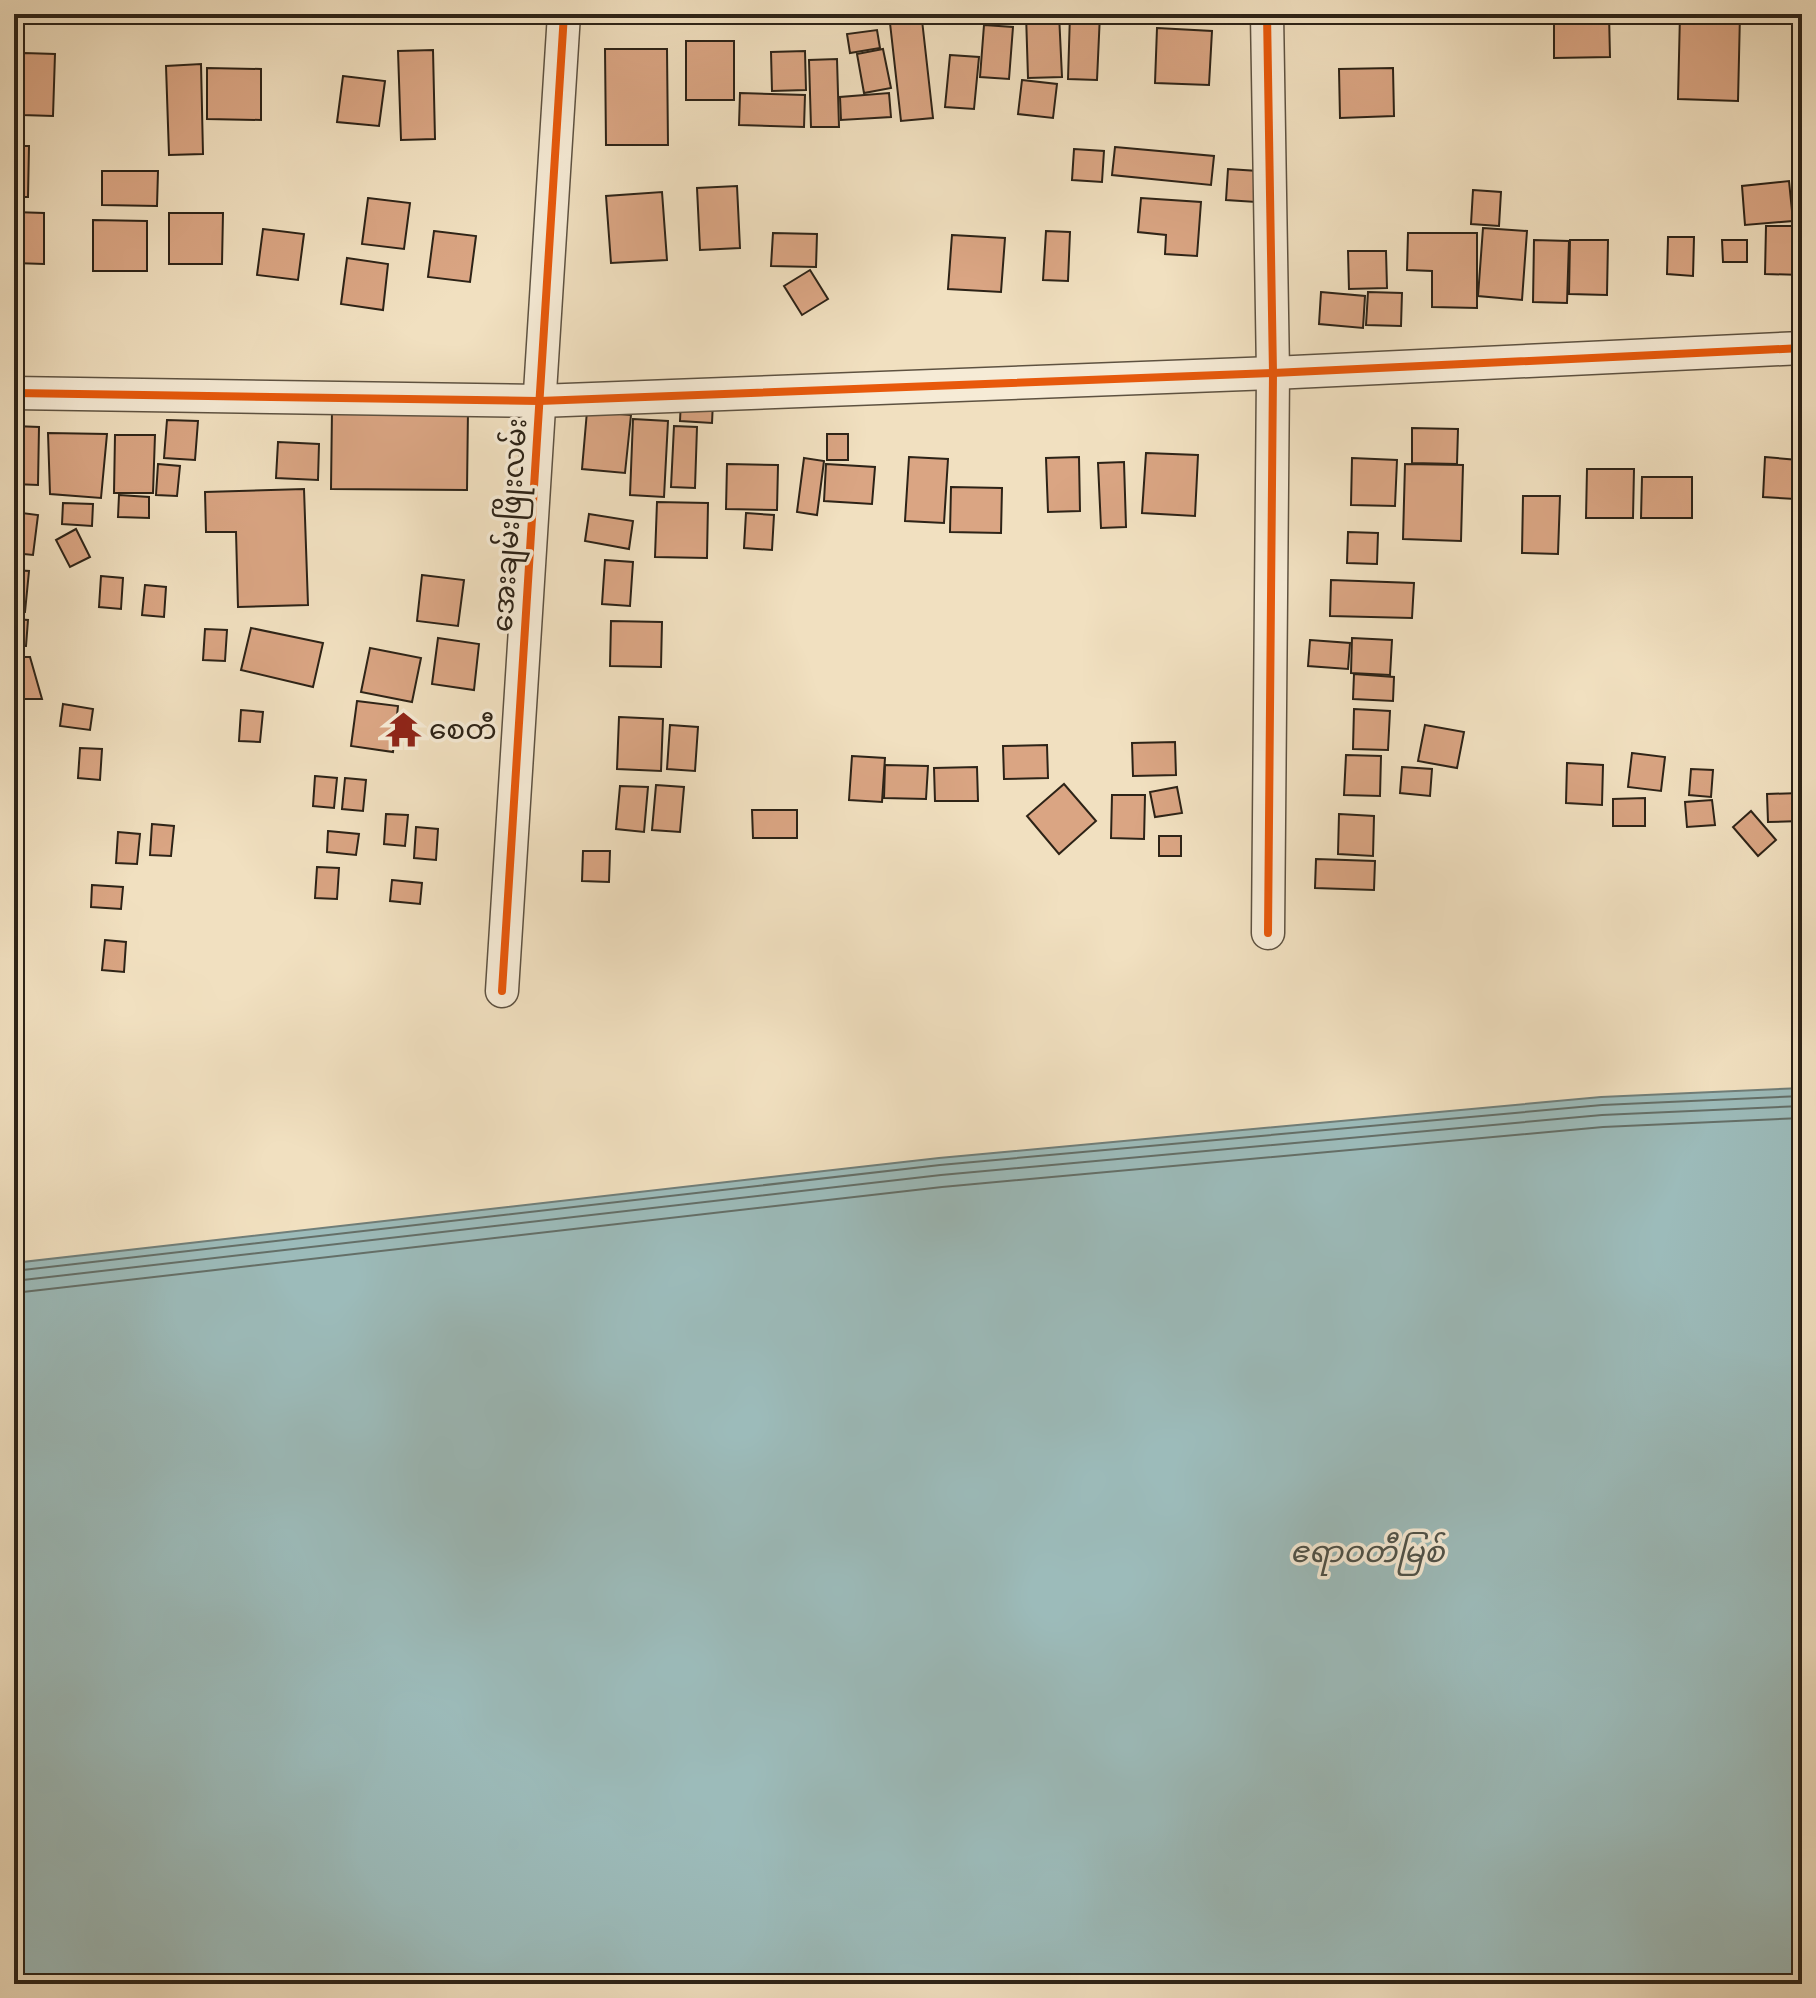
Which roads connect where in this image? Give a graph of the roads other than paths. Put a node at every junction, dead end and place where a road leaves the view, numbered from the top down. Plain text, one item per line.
1 (564, 14) edge
2 (1267, 14) edge
3 (1802, 348) edge
4 (1273, 373) junction
5 (14, 393) edge
6 (539, 401) junction
7 (1268, 933) dead end
8 (502, 991) dead end

1 - 6 street, အေးချမ်းဖြိုးလမ်း
2 - 4 street
3 - 4 street
4 - 6 street
4 - 7 street
5 - 6 street
6 - 8 street, အေးချမ်းဖြိုးလမ်း

